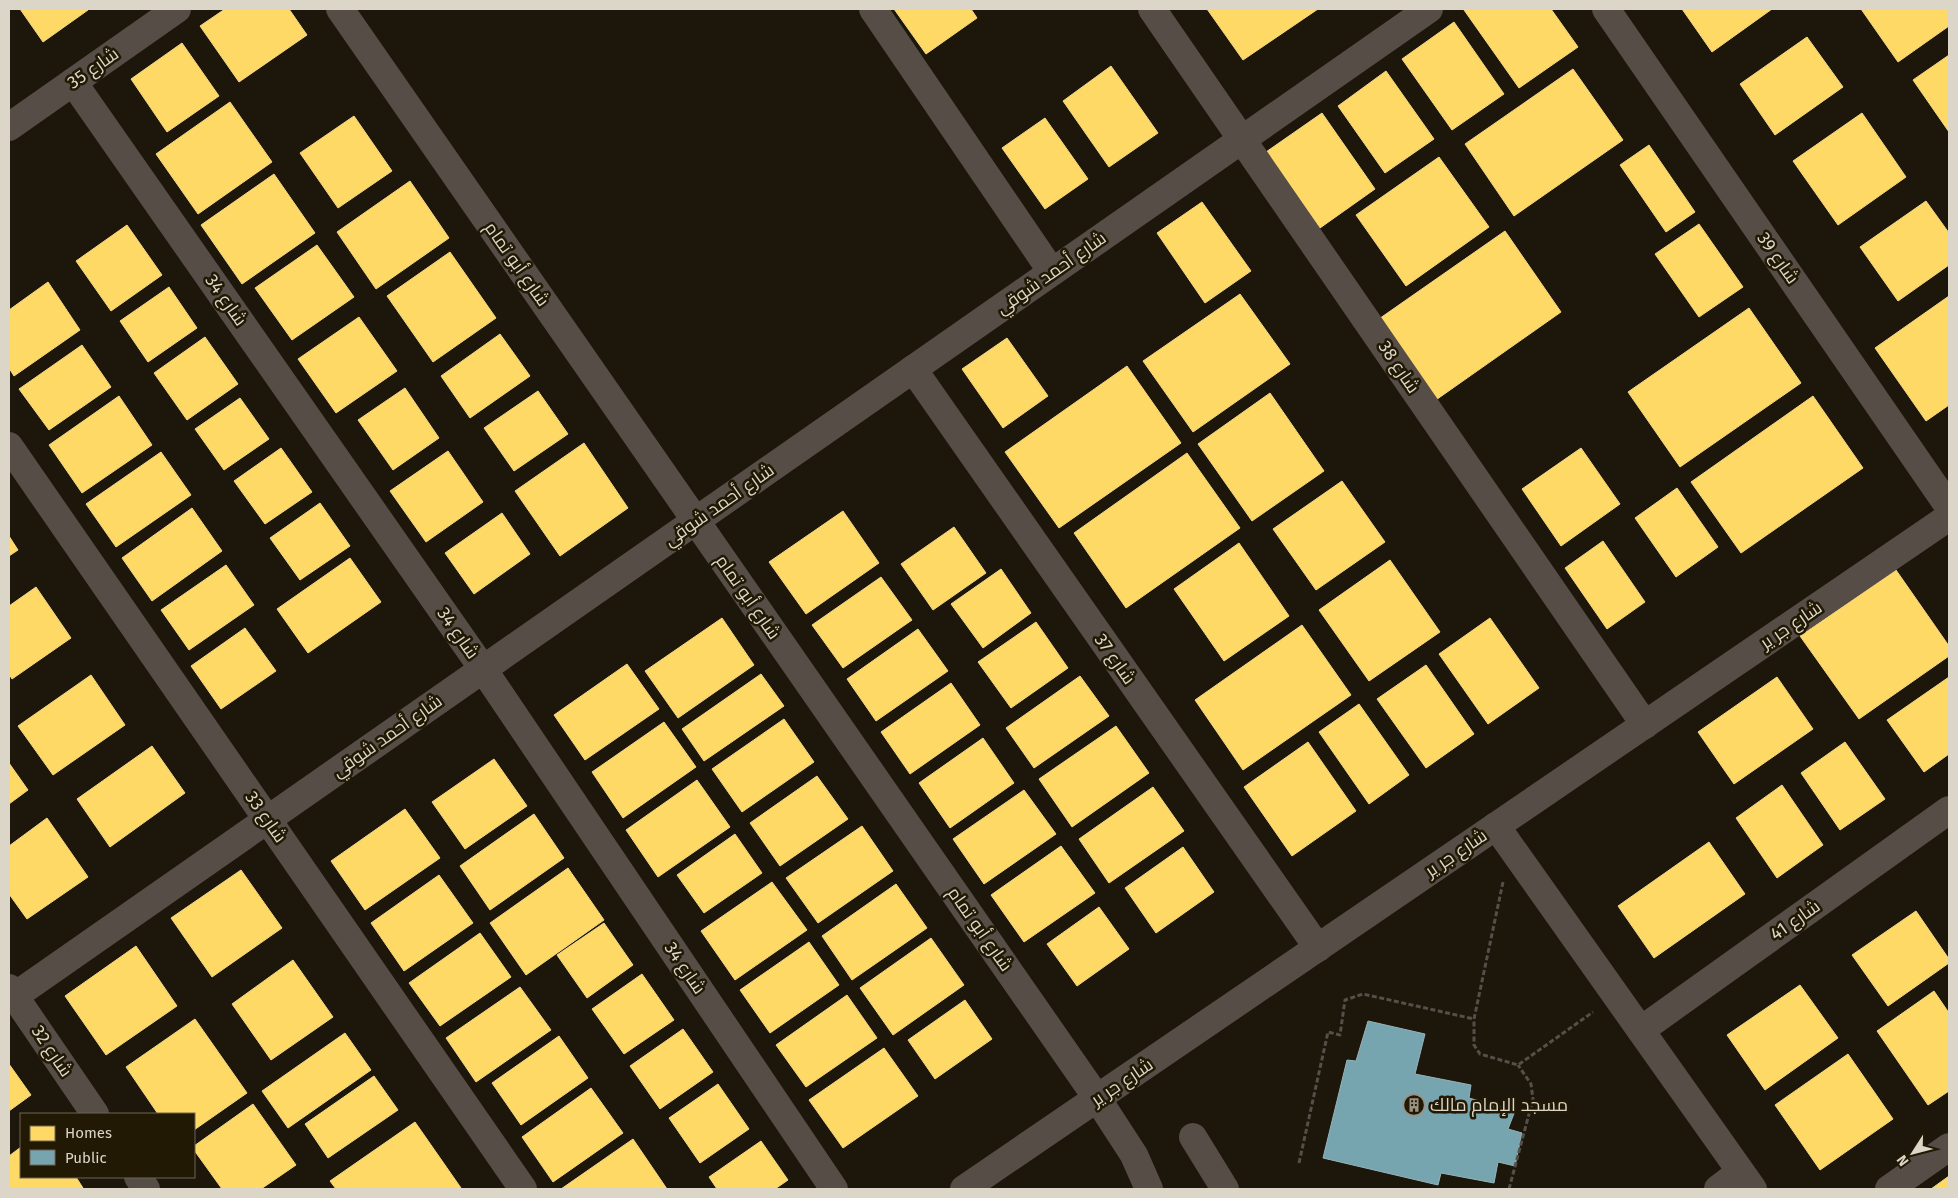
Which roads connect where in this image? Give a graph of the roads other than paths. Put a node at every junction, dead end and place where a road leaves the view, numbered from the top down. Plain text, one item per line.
1 (177, 9) edge
2 (873, 9) edge
3 (1152, 9) edge
4 (1429, 9) edge
5 (1606, 9) edge
6 (342, 10) edge
7 (73, 82) junction
8 (9, 127) edge
9 (1242, 139) junction
10 (1052, 272) junction
11 (913, 370) junction
12 (9, 446) edge
13 (1949, 507) edge
14 (1949, 517) edge
15 (696, 521) junction
16 (483, 670) junction
17 (1645, 725) junction
18 (1949, 810) edge
19 (268, 819) junction
20 (1496, 826) junction
21 (1318, 948) junction
22 (11, 995) edge
23 (1641, 1030) junction
24 (1097, 1098) junction
25 (94, 1113) edge
26 (1193, 1138) dead end
27 (1949, 1147) edge
28 (139, 1178) edge
29 (1746, 1181) edge
30 (146, 1189) edge
31 (523, 1189) edge
32 (834, 1189) edge
33 (964, 1189) edge
34 (1149, 1189) edge
35 (1225, 1189) edge
36 (1718, 1189) edge
37 (1889, 1189) edge

1 - 7 street, شارع 35
2 - 10 street
3 - 9 street, شارع 38
4 - 9 street, شارع أحمد شوقي
5 - 13 street, شارع 39
6 - 15 street, شارع أبو تمام
7 - 8 street, شارع 35
7 - 16 street, شارع 34
9 - 10 street, شارع أحمد شوقي
9 - 17 street, شارع 38
10 - 11 street, شارع أحمد شوقي
11 - 15 street, شارع أحمد شوقي
11 - 21 street, شارع 37
12 - 19 street, شارع 33
14 - 17 street, شارع جر ير
15 - 16 street, شارع أحمد شوقي
15 - 24 street, شارع أبو تمام
16 - 19 street, شارع أحمد شوقي
16 - 32 street, شارع 34
17 - 20 street, شارع جر ير
18 - 23 street, شارع 41
19 - 22 street, شارع أحمد شوقي
19 - 31 street, شارع 33
20 - 21 street, شارع جر ير
20 - 23 street
21 - 24 street, شارع جر ير
22 - 25 street, شارع 32
23 - 29 street
24 - 33 street, شارع جر ير
24 - 34 street, شارع أبو تمام
26 - 35 street
27 - 37 street
28 - 30 street
29 - 36 street

